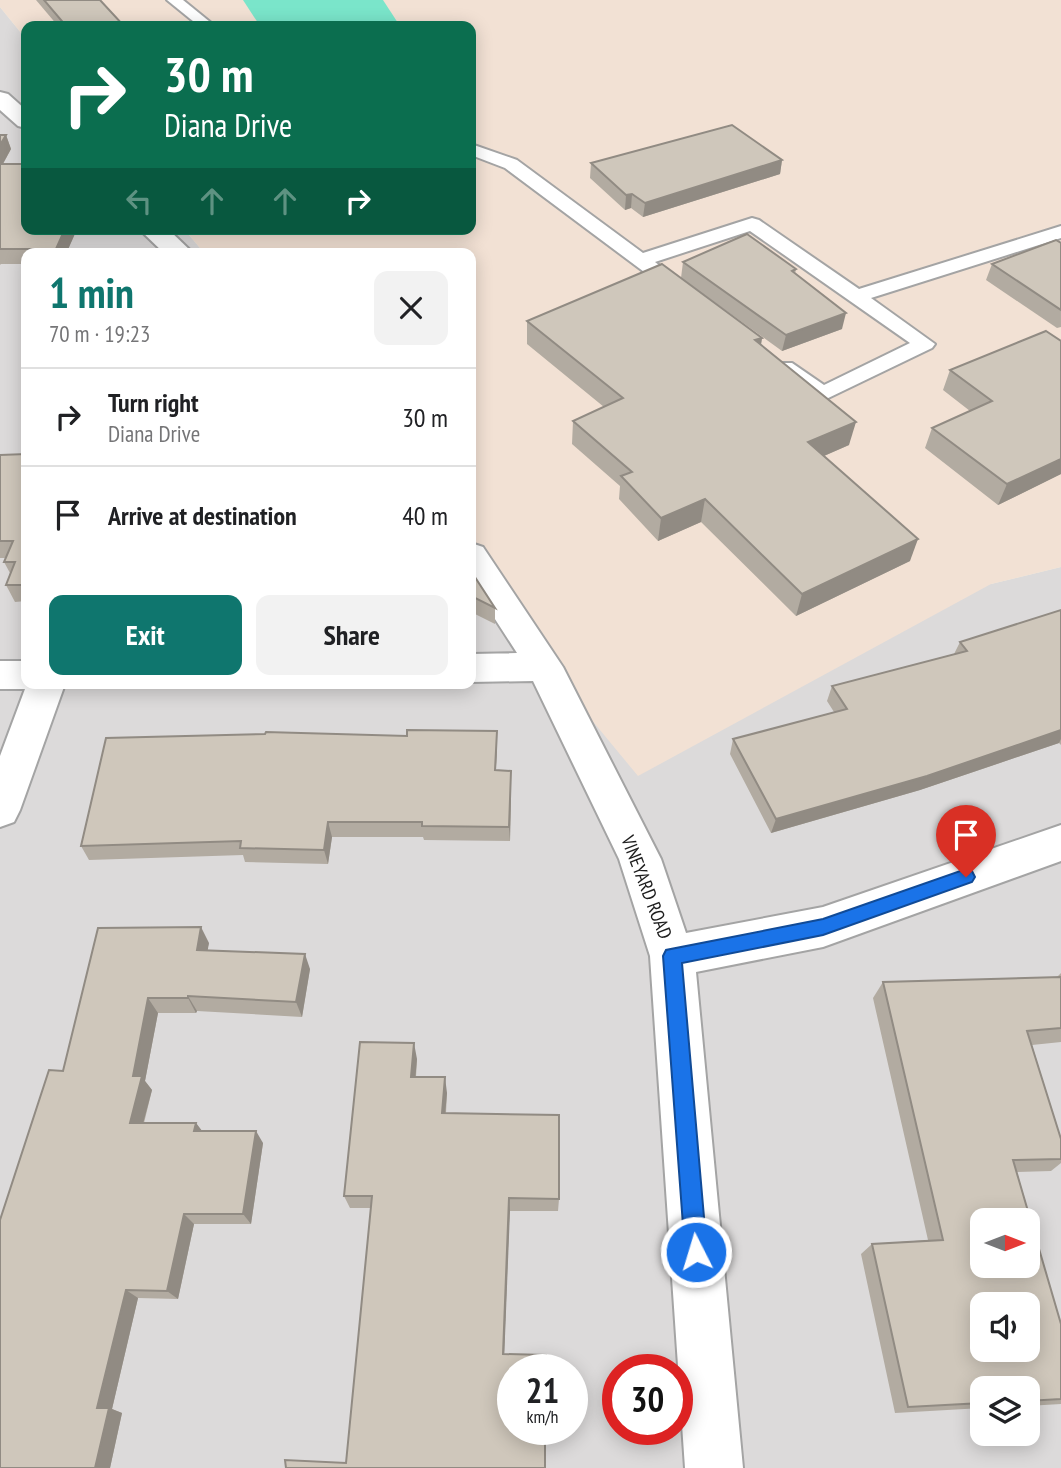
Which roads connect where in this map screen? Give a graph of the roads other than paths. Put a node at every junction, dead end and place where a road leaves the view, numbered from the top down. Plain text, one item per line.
1 (174, 0) edge
2 (201, 21) edge
3 (0, 99) edge
4 (21, 117) edge
5 (476, 151) edge
6 (1061, 232) edge
7 (159, 235) edge
8 (174, 248) edge
9 (641, 260) junction
10 (856, 296) junction
11 (694, 300) edge
12 (769, 355) edge
13 (476, 563) edge
14 (545, 667) junction
15 (476, 668) edge
16 (0, 675) edge
17 (21, 675) edge
18 (44, 689) edge
19 (0, 810) edge
20 (1061, 843) edge
21 (672, 956) junction
22 (714, 1468) edge

1 - 2 lane
3 - 4 street
5 - 9 lane
6 - 10 lane
7 - 8 street
9 - 10 lane
9 - 11 lane
10 - 12 lane
13 - 14 street, VINEYARD ROAD
14 - 15 street
14 - 21 street, VINEYARD ROAD
16 - 17 street
18 - 19 street
20 - 21 street
21 - 22 street, VINEYARD ROAD

